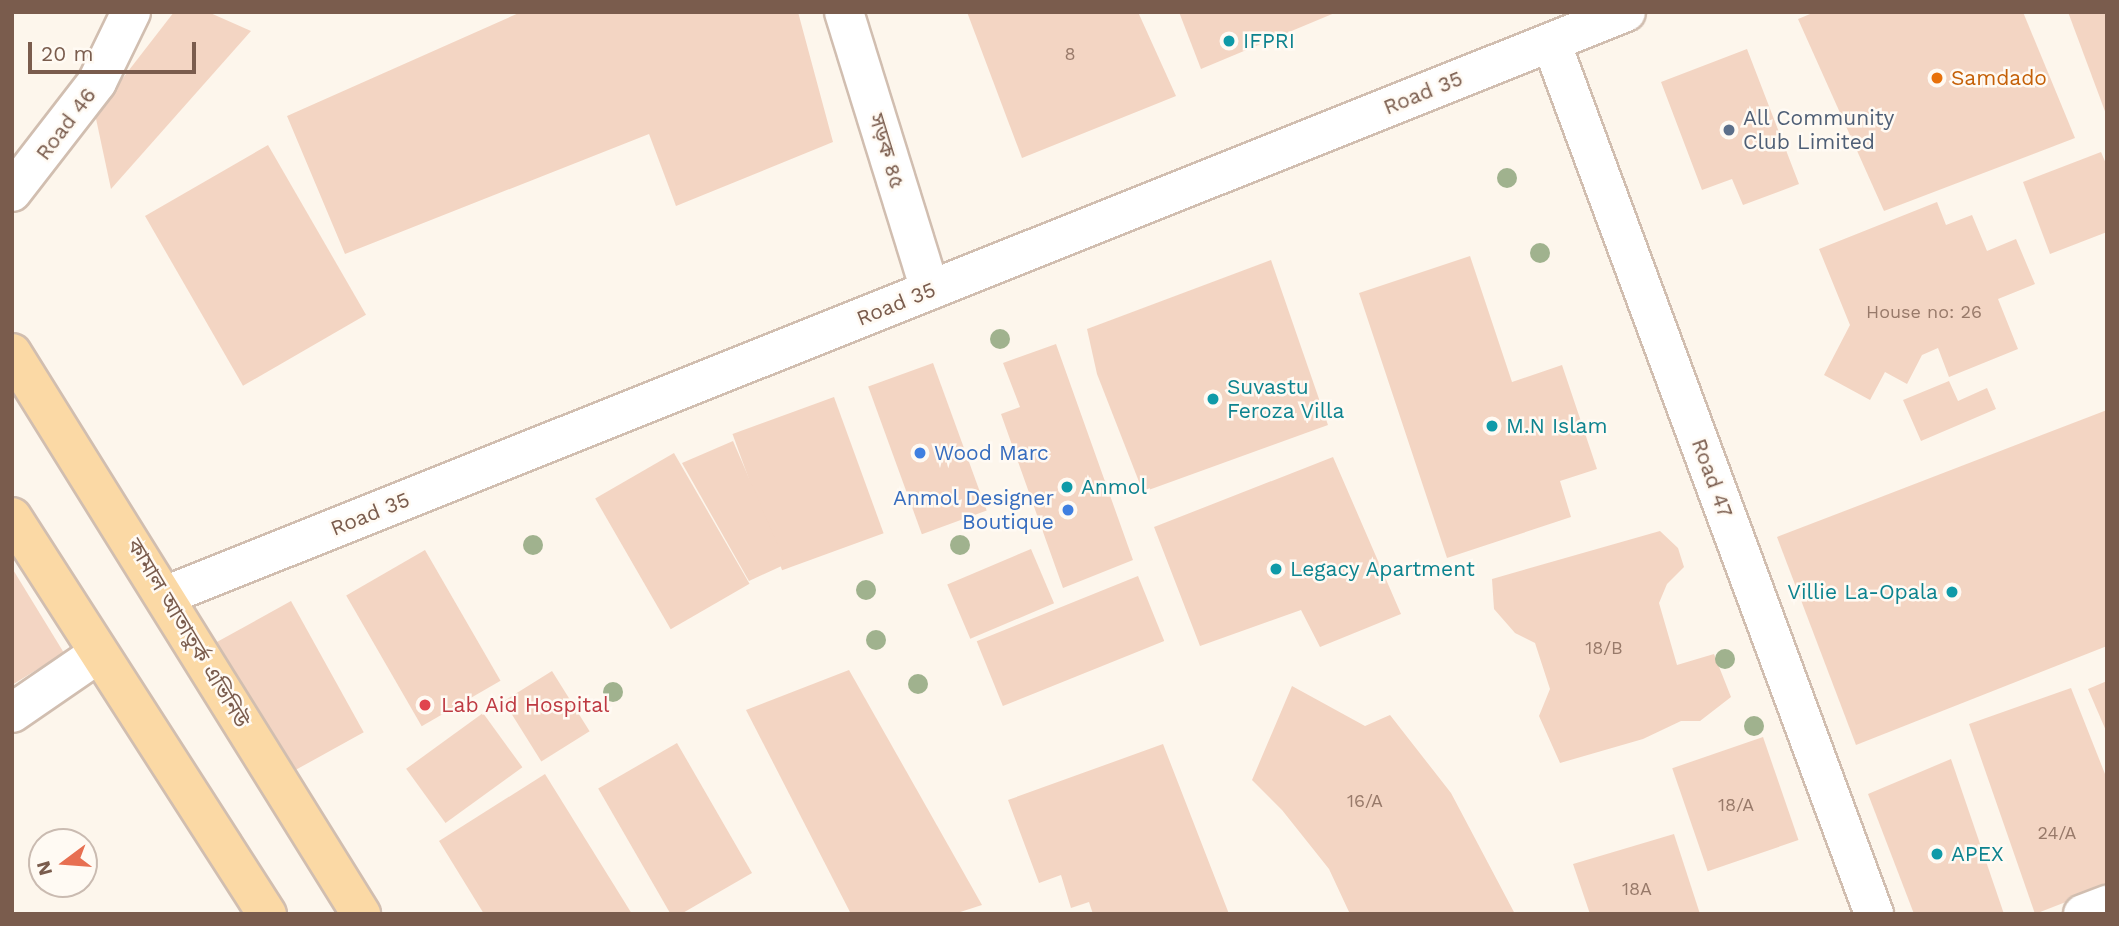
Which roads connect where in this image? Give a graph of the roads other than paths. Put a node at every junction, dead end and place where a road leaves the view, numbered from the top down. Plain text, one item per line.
1 (131, 12) edge
2 (844, 12) edge
3 (1626, 12) edge
4 (1550, 42) junction
5 (12, 192) edge
6 (930, 290) junction
7 (12, 352) edge
8 (12, 517) edge
9 (167, 595) junction
10 (97, 654) junction
11 (12, 713) edge
12 (2107, 905) edge
13 (267, 914) edge
14 (361, 914) edge
15 (1874, 914) edge
16 (2083, 914) edge

1 - 5 street, Road 46
2 - 6 street, সড়ক ৪৫
3 - 4 street, Road 35
4 - 6 street, Road 35
4 - 15 street, Road 47
6 - 9 street, Road 35
7 - 9 main road, কামাল আতাতুর্ক এভিনিউ
8 - 10 main road
9 - 14 main road, কামাল আতাতুর্ক এভিনিউ
10 - 11 street
10 - 13 main road
12 - 16 street

